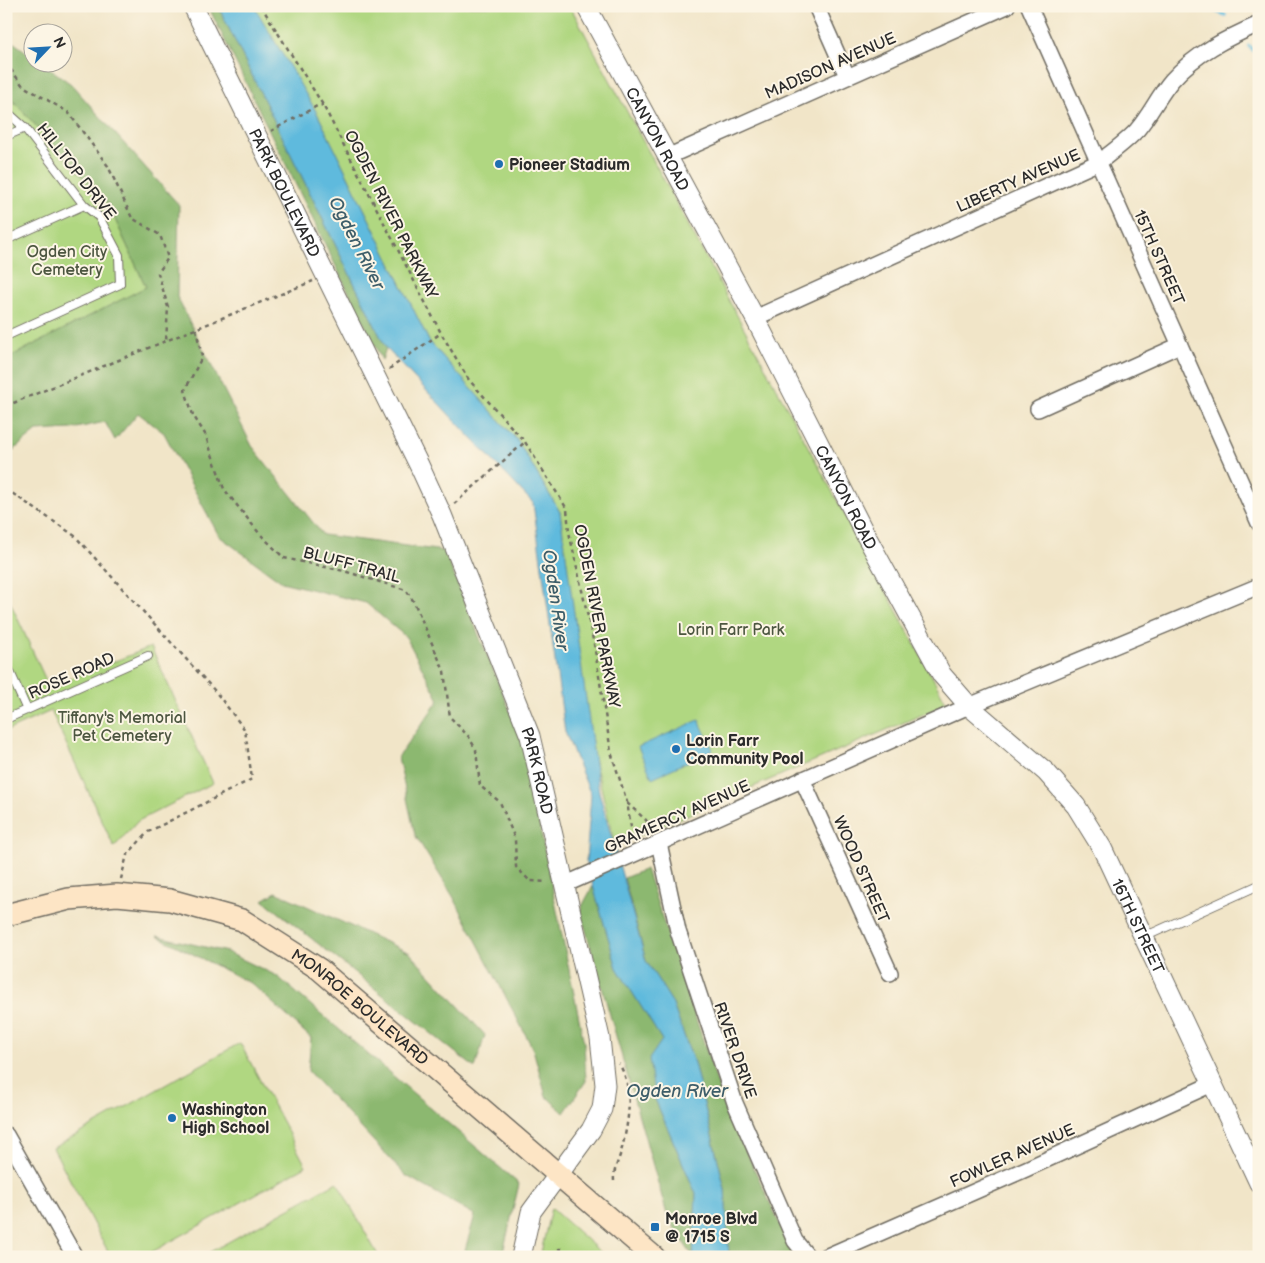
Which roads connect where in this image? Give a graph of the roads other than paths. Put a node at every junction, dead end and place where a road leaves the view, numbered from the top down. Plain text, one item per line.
1 (193, 6) edge
2 (586, 6) edge
3 (816, 6) edge
4 (1007, 6) edge
5 (1029, 6) edge
6 (1259, 24) edge
7 (847, 76) junction
8 (6, 111) edge
9 (25, 128) junction
10 (6, 136) edge
11 (667, 156) junction
12 (1099, 162) junction
13 (84, 205) junction
14 (6, 240) edge
15 (755, 318) junction
16 (6, 336) edge
17 (1180, 346) junction
18 (382, 374) joint
19 (1038, 409) dead end
20 (1259, 523) edge
21 (1259, 586) edge
22 (148, 656) dead end
23 (6, 663) edge
24 (969, 706) junction
25 (27, 710) junction
26 (6, 719) edge
27 (802, 779) junction
28 (659, 843) junction
29 (564, 884) junction
30 (1259, 885) edge
31 (9, 911) edge
32 (1144, 937) junction
33 (890, 972) dead end
34 (1212, 1084) junction
35 (6, 1135) edge
36 (558, 1174) junction
37 (1259, 1183) edge
38 (75, 1257) edge
39 (521, 1257) edge
40 (654, 1257) edge
41 (808, 1257) edge
42 (825, 1257) edge

1 - 18 street, PARK BOULEVARD
2 - 11 street, CANYON ROAD
3 - 7 street
4 - 7 street, MADISON AVENUE
5 - 12 street, 15TH STREET
6 - 12 street, LIBERTY AVENUE
7 - 11 street, MADISON AVENUE
8 - 9 lane, HILLTOP DRIVE
9 - 10 lane
9 - 13 lane, HILLTOP DRIVE
11 - 15 street, CANYON ROAD
12 - 15 street, LIBERTY AVENUE
12 - 17 street, 15TH STREET
13 - 14 lane
13 - 16 lane, HILLTOP DRIVE
15 - 24 street, CANYON ROAD
17 - 19 street
17 - 20 street, 15TH STREET
18 - 29 street, PARK ROAD
21 - 24 street
22 - 25 lane, ROSE ROAD
23 - 25 lane
24 - 27 street, GRAMERCY AVENUE
24 - 32 street, 16TH STREET
25 - 26 lane, ROSE ROAD
27 - 28 street, GRAMERCY AVENUE
27 - 33 street, WOOD STREET
28 - 29 street, GRAMERCY AVENUE
28 - 41 street, RIVER DRIVE
29 - 36 street, PARK ROAD
30 - 32 lane
31 - 36 main road, MONROE BOULEVARD
32 - 34 street, 16TH STREET
34 - 37 street, 16TH STREET
34 - 42 street, FOWLER AVENUE
35 - 38 street
36 - 39 street, PARK ROAD
36 - 40 main road, MONROE BOULEVARD

